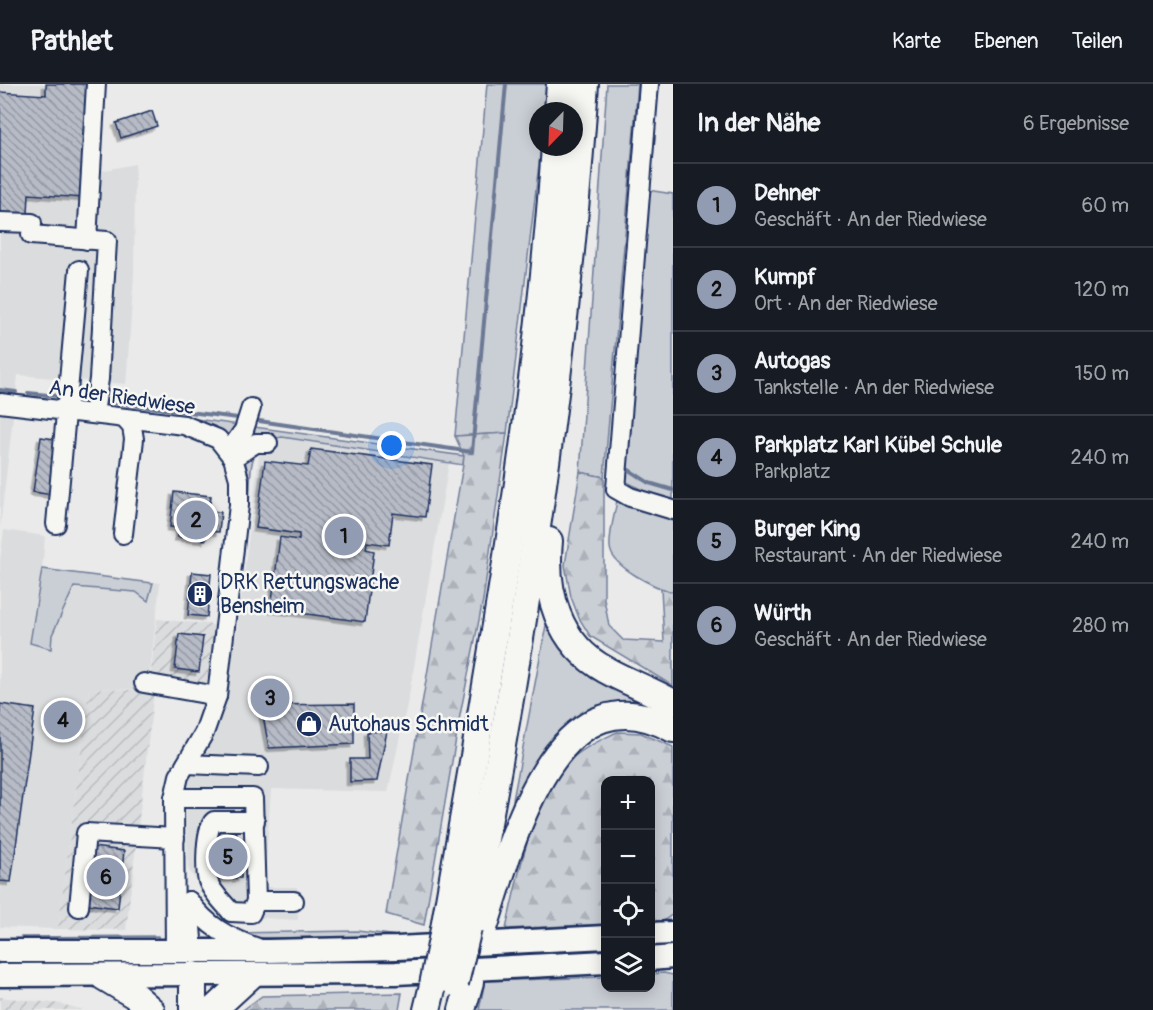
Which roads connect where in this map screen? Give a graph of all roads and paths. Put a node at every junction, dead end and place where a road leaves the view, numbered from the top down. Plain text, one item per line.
1 (96, 84) edge
2 (560, 84) edge
3 (585, 84) edge
4 (649, 84) edge
5 (559, 102) edge
6 (554, 156) edge
7 (0, 222) edge
8 (87, 240) junction
9 (79, 270) dead end
10 (0, 402) edge
11 (251, 408) dead end
12 (66, 411) junction
13 (94, 414) junction
14 (124, 418) junction
15 (268, 442) dead end
16 (231, 454) junction
17 (547, 467) junction
18 (673, 510) edge
19 (56, 524) dead end
20 (123, 534) dead end
21 (144, 683) dead end
22 (217, 696) junction
23 (673, 703) edge
24 (673, 729) edge
25 (186, 764) junction
26 (259, 766) dead end
27 (174, 798) junction
28 (255, 821) junction
29 (175, 838) junction
30 (176, 872) junction
31 (189, 901) junction
32 (256, 901) junction
33 (294, 901) dead end
34 (80, 907) dead end
35 (465, 929) junction
36 (673, 933) edge
37 (655, 934) edge
38 (601, 937) edge
39 (0, 951) edge
40 (268, 951) junction
41 (673, 957) edge
42 (655, 959) edge
43 (655, 961) edge
44 (601, 962) edge
45 (184, 964) junction
46 (673, 968) edge
47 (0, 975) edge
48 (250, 976) junction
49 (104, 977) junction
50 (453, 983) junction
51 (151, 1010) edge
52 (175, 1010) edge
53 (193, 1010) edge
54 (213, 1010) edge
55 (427, 1010) edge
56 (450, 1010) edge
57 (462, 1010) edge

1 - 8 street
2 - 5 highway
3 - 17 highway
4 - 18 street
6 - 35 highway
7 - 8 street
8 - 13 street
9 - 12 street
10 - 12 street, An der Riedwiese
11 - 16 street
12 - 13 street, An der Riedwiese
12 - 19 street
13 - 14 street, An der Riedwiese
14 - 16 street, An der Riedwiese
14 - 20 street
15 - 16 street
16 - 22 street
17 - 23 highway
17 - 35 highway
21 - 22 street
22 - 25 street
24 - 35 highway
25 - 26 street
25 - 27 street
27 - 28 street
27 - 29 street
28 - 32 street
28 - 32 street
29 - 30 street
29 - 34 street
30 - 31 street
30 - 45 street
31 - 40 street
31 - 45 street
32 - 33 street
35 - 50 highway
35 - 50 highway, bridge
36 - 37 main road
38 - 40 main road
39 - 45 main road
40 - 45 main road
41 - 42 main road
43 - 46 street
44 - 48 main road
45 - 48 main road
45 - 49 main road
45 - 52 highway
45 - 53 highway
47 - 49 main road
48 - 54 highway
49 - 51 highway
50 - 55 highway
50 - 56 highway
50 - 57 highway

